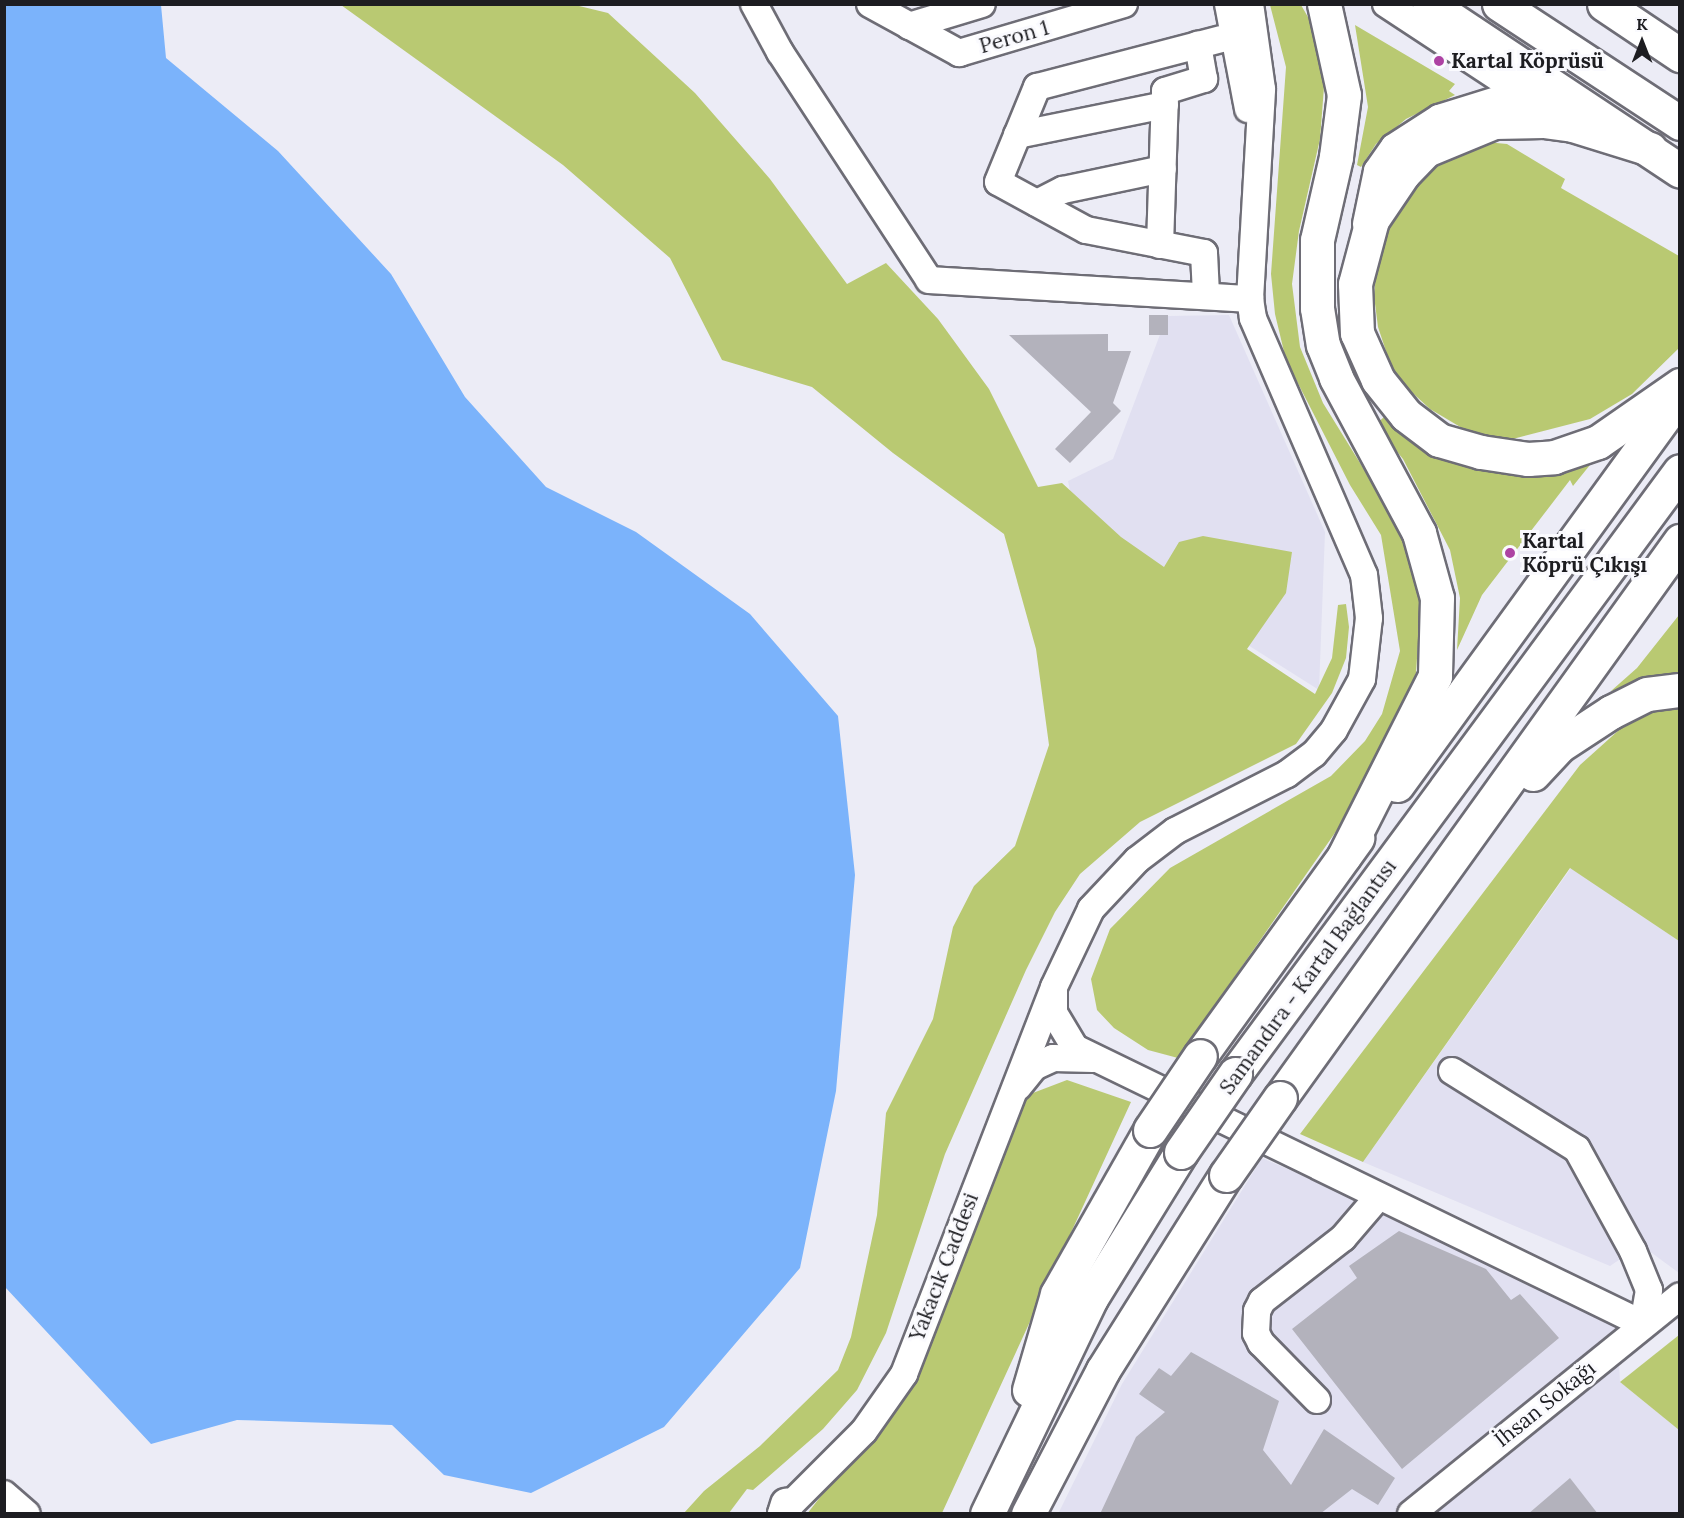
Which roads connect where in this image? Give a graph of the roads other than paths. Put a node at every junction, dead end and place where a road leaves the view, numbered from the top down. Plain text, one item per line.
1 (754, 4) edge
2 (870, 4) edge
3 (982, 4) edge
4 (1124, 4) edge
5 (1228, 4) edge
6 (1250, 4) edge
7 (1324, 4) edge
8 (1386, 4) edge
9 (1429, 4) edge
10 (1499, 4) edge
11 (1604, 4) edge
12 (909, 26) junction
13 (1680, 55) edge
14 (1165, 105) junction
15 (1680, 123) edge
16 (1017, 135) junction
17 (1650, 149) junction
18 (1163, 169) junction
19 (1680, 171) edge
20 (1037, 203) junction
21 (1254, 206) junction
22 (1160, 245) junction
23 (1206, 294) junction
24 (1250, 299) junction
25 (1680, 385) edge
26 (1680, 396) edge
27 (1680, 471) edge
28 (1680, 542) edge
29 (1680, 690) edge
30 (1344, 856) junction
31 (1442, 872) junction
32 (1054, 987) junction
33 (1102, 1061) junction
34 (1452, 1071) dead end
35 (1011, 1095) junction
36 (1379, 1196) junction
37 (1680, 1296) edge
38 (1643, 1324) junction
39 (1317, 1400) dead end
40 (1006, 1472) junction
41 (4, 1494) edge
42 (784, 1510) edge
43 (27, 1514) edge
44 (976, 1514) edge
45 (987, 1514) edge
46 (1028, 1514) edge
47 (1411, 1514) edge

1 - 23 street
2 - 12 street, Peron 1
3 - 12 street
4 - 12 street, Peron 1
5 - 21 street
6 - 21 street
7 - 30 highway
8 - 17 street
9 - 17 highway
10 - 15 highway
11 - 13 highway
14 - 16 street
14 - 16 street
14 - 18 street
16 - 20 street
17 - 19 highway
17 - 25 highway
18 - 20 street
18 - 22 street
20 - 22 street
21 - 24 street, Yakacık Caddesi
22 - 23 street
23 - 24 street
24 - 32 street, Yakacık Caddesi
26 - 30 highway
27 - 40 highway, Samandıra - Kartal Bağlantısı, bridge
28 - 31 highway
29 - 31 highway
30 - 40 highway, bridge
31 - 46 highway, bridge
32 - 33 street
32 - 35 street, Yakacık Caddesi
33 - 35 street
33 - 36 street
34 - 38 street
35 - 42 street, Yakacık Caddesi
36 - 38 street
36 - 39 street
37 - 38 street, İhsan Sokağı
38 - 47 street, İhsan Sokağı
40 - 44 main road
40 - 45 highway, Samandıra - Kartal Bağlantısı
41 - 43 street

